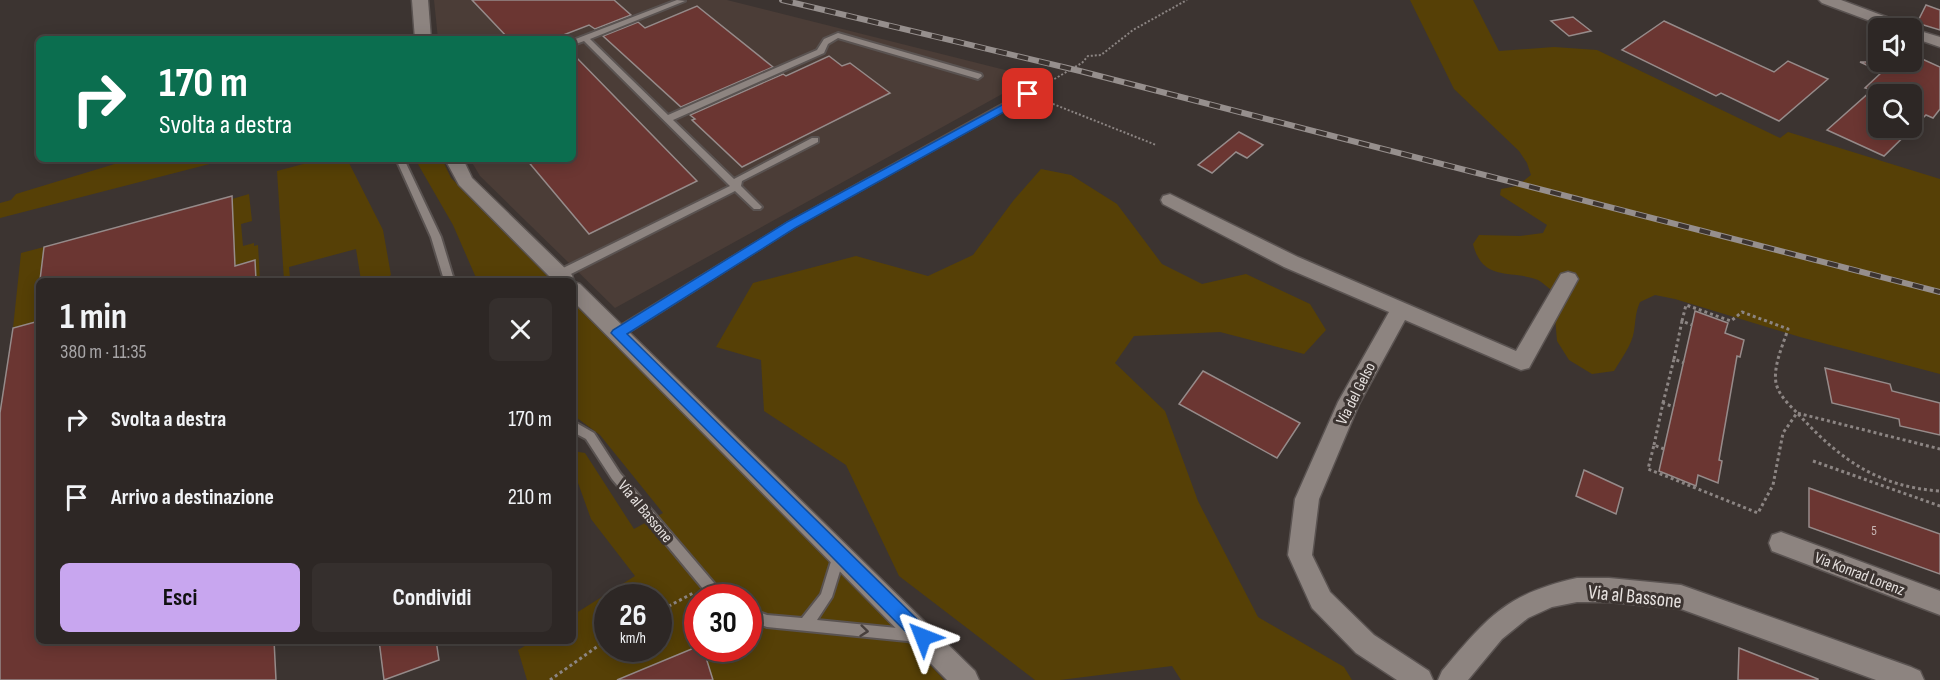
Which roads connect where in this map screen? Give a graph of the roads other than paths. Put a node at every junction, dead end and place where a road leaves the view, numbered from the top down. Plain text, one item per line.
1 (420, 0) edge
2 (1827, 0) edge
3 (681, 1) edge
4 (1875, 18) edge
5 (423, 36) edge
6 (1922, 36) edge
7 (585, 38) junction
8 (576, 42) edge
9 (1940, 42) edge
10 (978, 76) dead end
11 (1028, 94) road end
12 (667, 119) junction
13 (815, 140) dead end
14 (401, 162) edge
15 (456, 162) edge
16 (736, 187) junction
17 (1170, 201) dead end
18 (758, 207) dead end
19 (448, 278) edge
20 (562, 278) edge
21 (573, 278) edge
22 (1568, 279) dead end
23 (576, 292) edge
24 (1401, 309) junction
25 (618, 333) junction
26 (576, 428) edge
27 (1781, 543) dead end
28 (840, 554) junction
29 (706, 584) edge
30 (1940, 603) edge
31 (762, 619) edge
32 (806, 624) junction
33 (923, 637) junction
34 (966, 680) edge
35 (1420, 680) edge
36 (1451, 680) edge
37 (1911, 680) edge

1 - 5 street
2 - 4 street
3 - 7 lane
6 - 9 street
7 - 8 lane
7 - 12 lane
10 - 12 lane
11 - 25 lane
12 - 16 lane
13 - 16 lane
14 - 19 lane
15 - 20 street
16 - 18 lane
16 - 21 lane
17 - 24 street
22 - 24 street
23 - 25 street
24 - 35 street, Via del Gelso
25 - 28 street
26 - 29 lane, Via al Bassone
27 - 30 street, Via Konrad Lorenz
28 - 32 lane
28 - 33 street
31 - 32 lane
32 -> 33 lane
33 - 34 street
36 - 37 street, Via al Bassone

